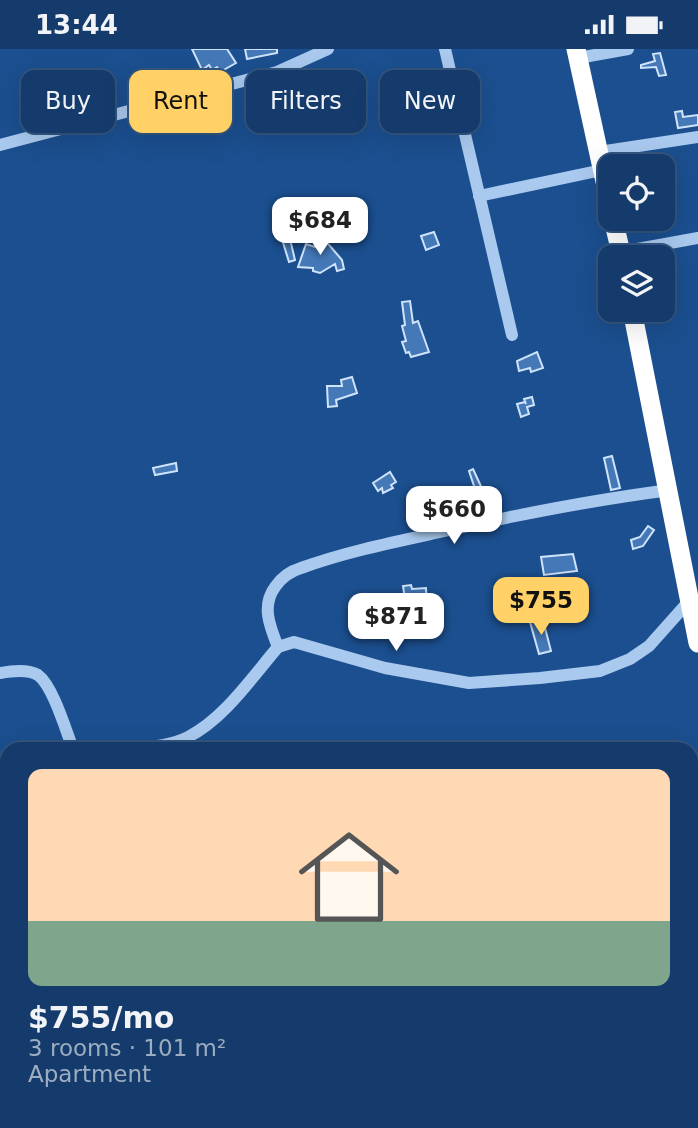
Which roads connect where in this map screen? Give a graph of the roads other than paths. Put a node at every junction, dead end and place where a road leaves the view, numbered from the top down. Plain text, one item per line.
1 (328, 49) edge
2 (445, 49) edge
3 (628, 49) edge
4 (577, 54) edge
5 (698, 137) edge
6 (0, 145) edge
7 (598, 154) edge
8 (629, 154) edge
9 (598, 162) edge
10 (479, 196) junction
11 (698, 238) edge
12 (666, 245) edge
13 (635, 322) edge
14 (512, 335) dead end
15 (670, 490) junction
16 (690, 600) junction
17 (698, 643) edge
18 (278, 647) junction
19 (0, 673) edge
20 (70, 742) edge
21 (172, 742) edge

1 - 6 street
2 - 10 street
3 - 4 street
4 - 7 highway
5 - 8 street
9 - 10 street
10 - 14 street
11 - 12 street
13 - 15 highway
15 - 16 highway
15 - 18 street
16 - 17 highway
16 - 18 street
18 - 21 street
19 - 20 street

